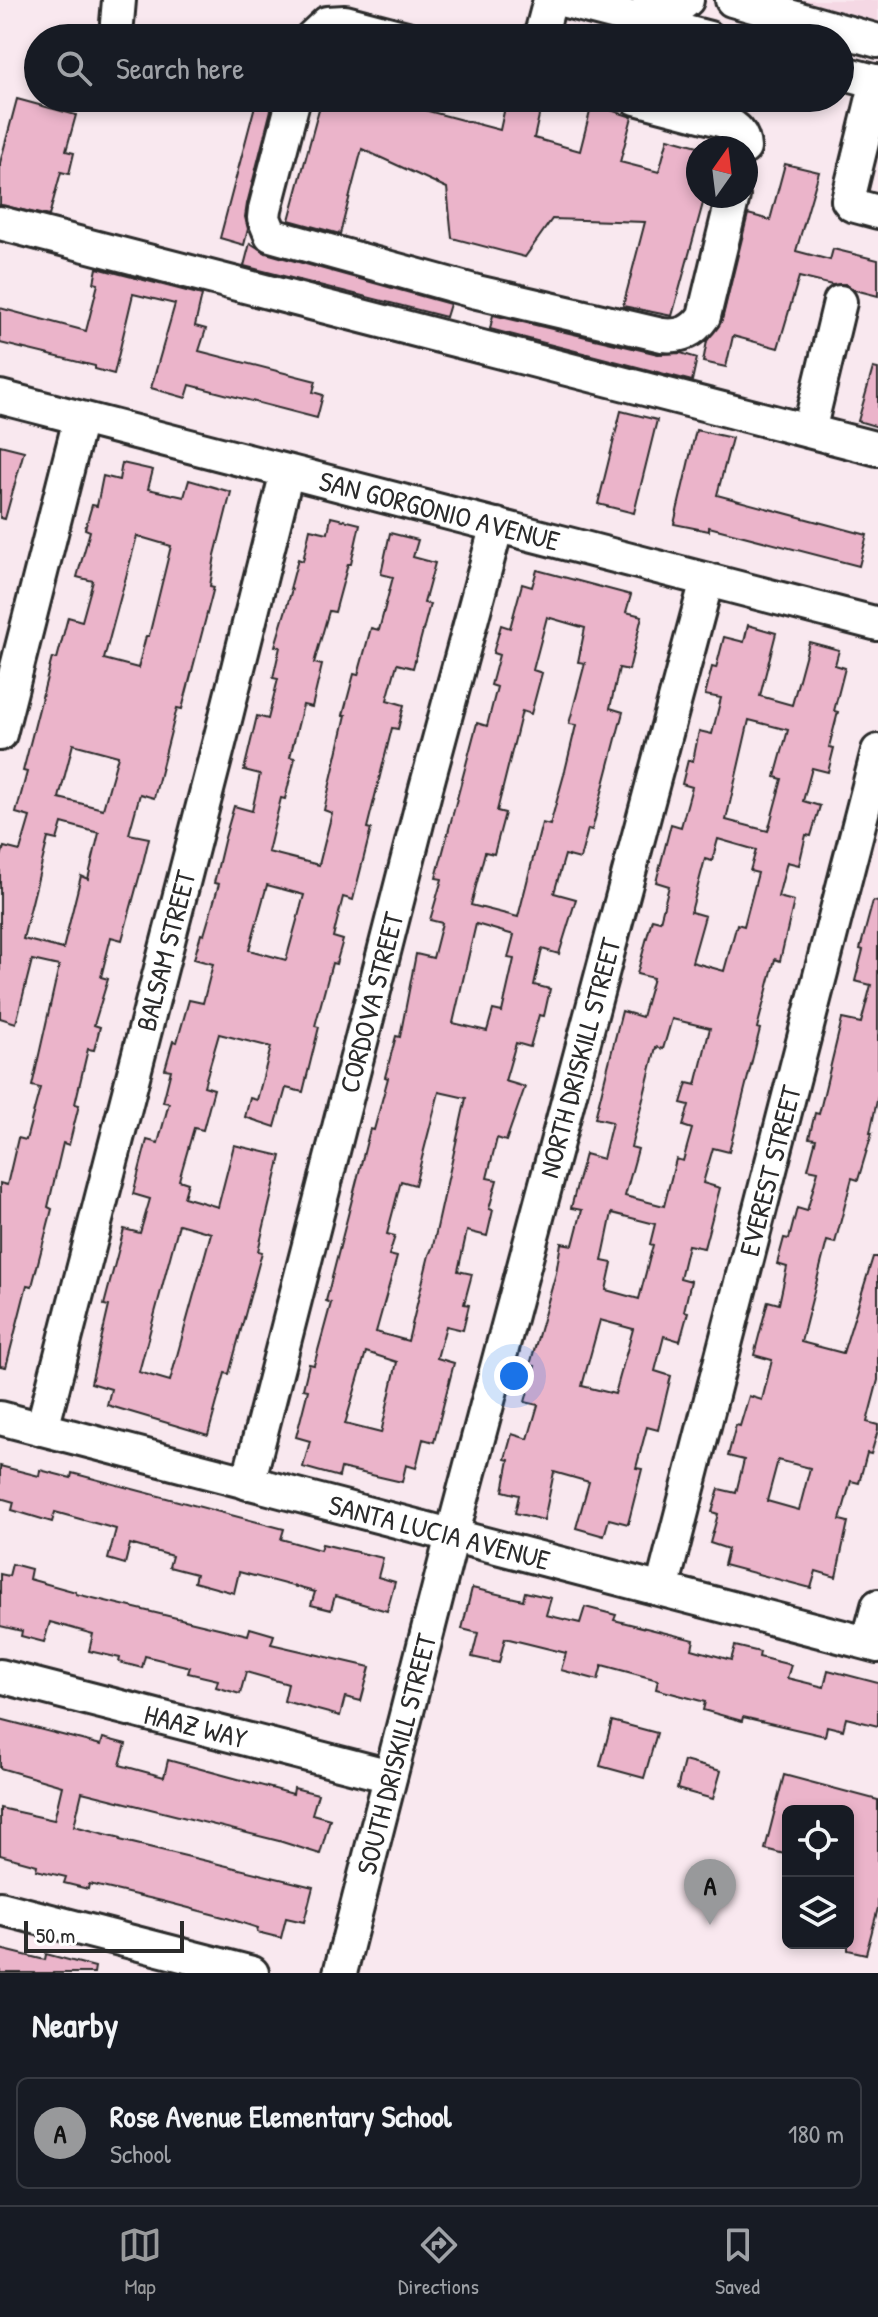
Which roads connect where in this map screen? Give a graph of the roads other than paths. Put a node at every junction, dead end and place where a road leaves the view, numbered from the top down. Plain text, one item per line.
1 (550, 0) edge
2 (562, 0) edge
3 (649, 0) edge
4 (687, 0) edge
5 (732, 0) edge
6 (326, 24) edge
7 (353, 24) edge
8 (544, 24) edge
9 (655, 24) edge
10 (817, 24) edge
11 (854, 34) edge
12 (878, 41) edge
13 (854, 76) edge
14 (877, 82) edge
15 (290, 112) edge
16 (690, 112) edge
17 (742, 136) edge
18 (730, 208) edge
19 (878, 212) edge
20 (0, 223) edge
21 (477, 292) junction
22 (840, 302) dead end
23 (464, 342) junction
24 (0, 397) edge
25 (80, 419) junction
26 (809, 431) junction
27 (878, 449) edge
28 (287, 472) junction
29 (497, 525) junction
30 (707, 580) junction
31 (878, 624) edge
32 (0, 734) edge
33 (878, 751) edge
34 (0, 1418) edge
35 (42, 1429) junction
36 (248, 1483) junction
37 (452, 1536) junction
38 (662, 1589) junction
39 (878, 1606) edge
40 (873, 1644) edge
41 (0, 1676) edge
42 (390, 1776) junction
43 (0, 1908) edge
44 (252, 1973) edge
45 (340, 1973) edge

1 - 8 street
2 - 9 street
3 - 4 street
5 - 10 street
6 - 7 street
11 - 12 street
13 - 14 street
14 - 19 street
15 - 21 street
16 - 17 street
18 - 21 street
20 - 23 street
21 - 23 street
22 - 26 street
23 - 26 street
24 - 25 street, SAN GORGONIO AVENUE
25 - 28 street, SAN GORGONIO AVENUE
25 - 32 street
26 - 27 street
28 - 29 street, SAN GORGONIO AVENUE
28 - 35 street, BALSAM STREET
29 - 30 street, SAN GORGONIO AVENUE
29 - 36 street, CORDOVA STREET
30 - 31 street, SAN GORGONIO AVENUE
30 - 37 street, NORTH DRISKILL STREET
33 - 38 street, EVEREST STREET
34 - 35 street, SANTA LUCIA AVENUE
35 - 36 street, SANTA LUCIA AVENUE
36 - 37 street, SANTA LUCIA AVENUE
37 - 38 street, SANTA LUCIA AVENUE
37 - 42 street, SOUTH DRISKILL STREET
38 - 40 street, SANTA LUCIA AVENUE
39 - 40 street
41 - 42 street, HAAZ WAY
42 - 45 street, SOUTH DRISKILL STREET
43 - 44 street

